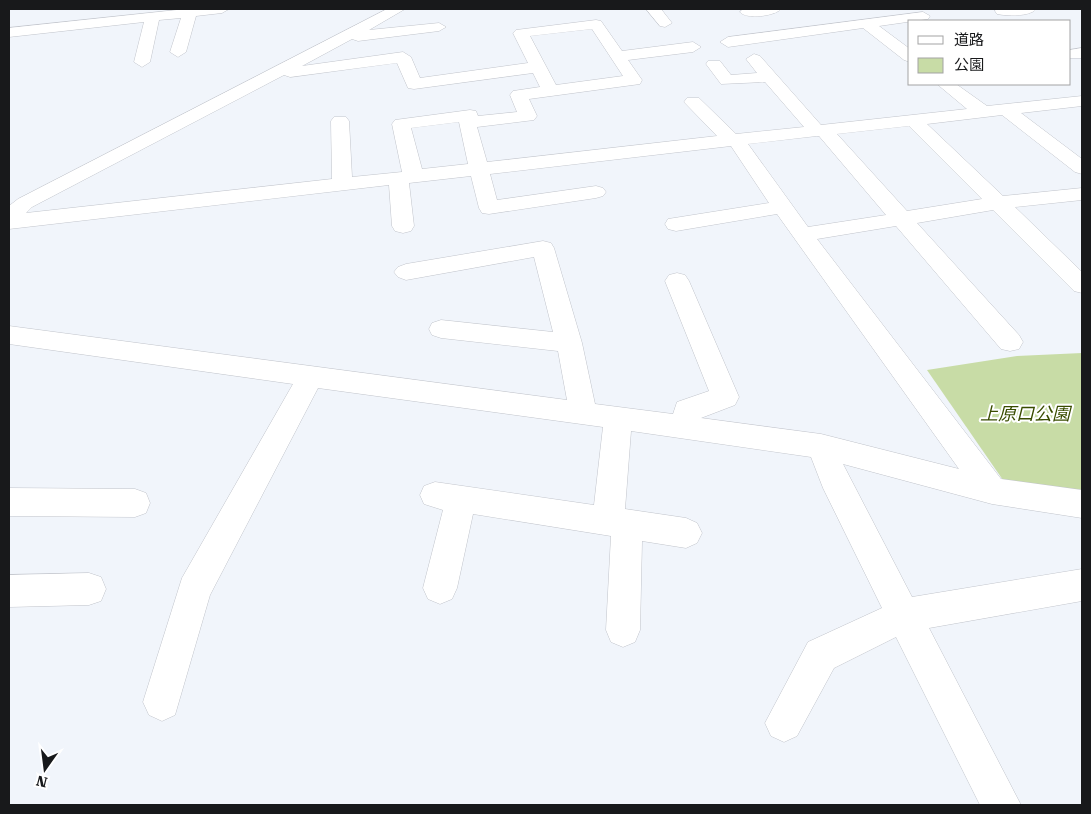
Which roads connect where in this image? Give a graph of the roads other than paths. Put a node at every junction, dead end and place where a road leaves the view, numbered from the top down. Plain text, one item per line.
1 (216, 9) edge
2 (398, 9) edge
3 (653, 9) edge
4 (774, 9) edge
5 (1029, 9) edge
6 (1002, 11) dead end
7 (190, 12) junction
8 (747, 12) dead end
9 (153, 16) junction
10 (923, 16) dead end
11 (665, 23) dead end
12 (866, 23) junction
13 (76, 25) junction
14 (439, 27) dead end
15 (9, 33) edge
16 (342, 38) junction
17 (73, 41) dead end
18 (728, 42) dead end
19 (693, 47) dead end
20 (178, 52) dead end
21 (908, 55) edge
22 (618, 56) junction
23 (754, 59) dead end
24 (142, 62) dead end
25 (714, 64) dead end
26 (538, 68) junction
27 (270, 75) junction
28 (769, 77) junction
29 (946, 85) edge
30 (550, 90) junction
31 (1078, 95) edge
32 (693, 102) dead end
33 (1006, 110) junction
34 (983, 112) junction
35 (470, 115) dead end
36 (340, 121) dead end
37 (914, 121) junction
38 (820, 131) junction
39 (734, 140) junction
40 (1082, 168) edge
41 (478, 169) junction
42 (406, 176) junction
43 (342, 183) junction
44 (596, 192) dead end
45 (1082, 194) edge
46 (998, 203) junction
47 (782, 207) junction
48 (9, 217) edge
49 (900, 219) junction
50 (9, 222) edge
51 (676, 224) dead end
52 (403, 226) dead end
53 (802, 235) junction
54 (406, 272) dead end
55 (677, 281) dead end
56 (1082, 285) edge
57 (441, 329) dead end
58 (9, 335) edge
59 (1010, 342) dead end
60 (569, 343) junction
61 (310, 378) junction
62 (582, 412) junction
63 (618, 418) junction
64 (688, 428) junction
65 (822, 446) junction
66 (992, 491) junction
67 (9, 502) edge
68 (136, 502) dead end
69 (1082, 504) edge
70 (618, 522) junction
71 (686, 533) dead end
72 (1082, 586) edge
73 (440, 588) dead end
74 (89, 589) dead end
75 (9, 591) edge
76 (902, 616) junction
77 (623, 630) dead end
78 (162, 702) dead end
79 (784, 723) dead end
80 (1001, 805) edge

1 - 7 street
2 - 16 street
3 - 11 street
4 - 8 street
5 - 6 street
7 - 9 street
7 - 20 street
9 - 13 street
9 - 24 street
10 - 12 street
12 - 18 street
12 - 21 street
13 - 15 street
13 - 17 street
14 - 16 street
16 - 27 street
19 - 22 street
22 - 26 street
22 - 30 street
23 - 28 street
25 - 28 street
26 - 27 street
26 - 30 street
27 - 48 street
28 - 38 street
29 - 34 street
30 - 41 street
31 - 33 street
32 - 39 street
33 - 34 street
33 - 40 street
34 - 37 street
35 - 42 street
36 - 43 street
37 - 38 street
37 - 46 street
38 - 39 street
38 - 49 street
39 - 41 street
39 - 47 street
41 - 42 street
41 - 44 street
42 - 43 street
42 - 52 street
43 - 50 street
45 - 46 street
46 - 49 street
46 - 56 street
47 - 51 street
47 - 53 street
49 - 53 street
49 - 59 street
53 - 66 street
54 - 60 street
55 - 64 street
57 - 60 street
58 - 61 street
60 - 62 street
61 - 62 street
61 - 78 street
62 - 63 street
63 - 64 street
63 - 70 street
64 - 65 street
65 - 66 street
65 - 76 street
66 - 69 street
67 - 68 street
70 - 71 street
70 - 73 street
70 - 77 street
72 - 76 street
74 - 75 street
76 - 79 street
76 - 80 street

